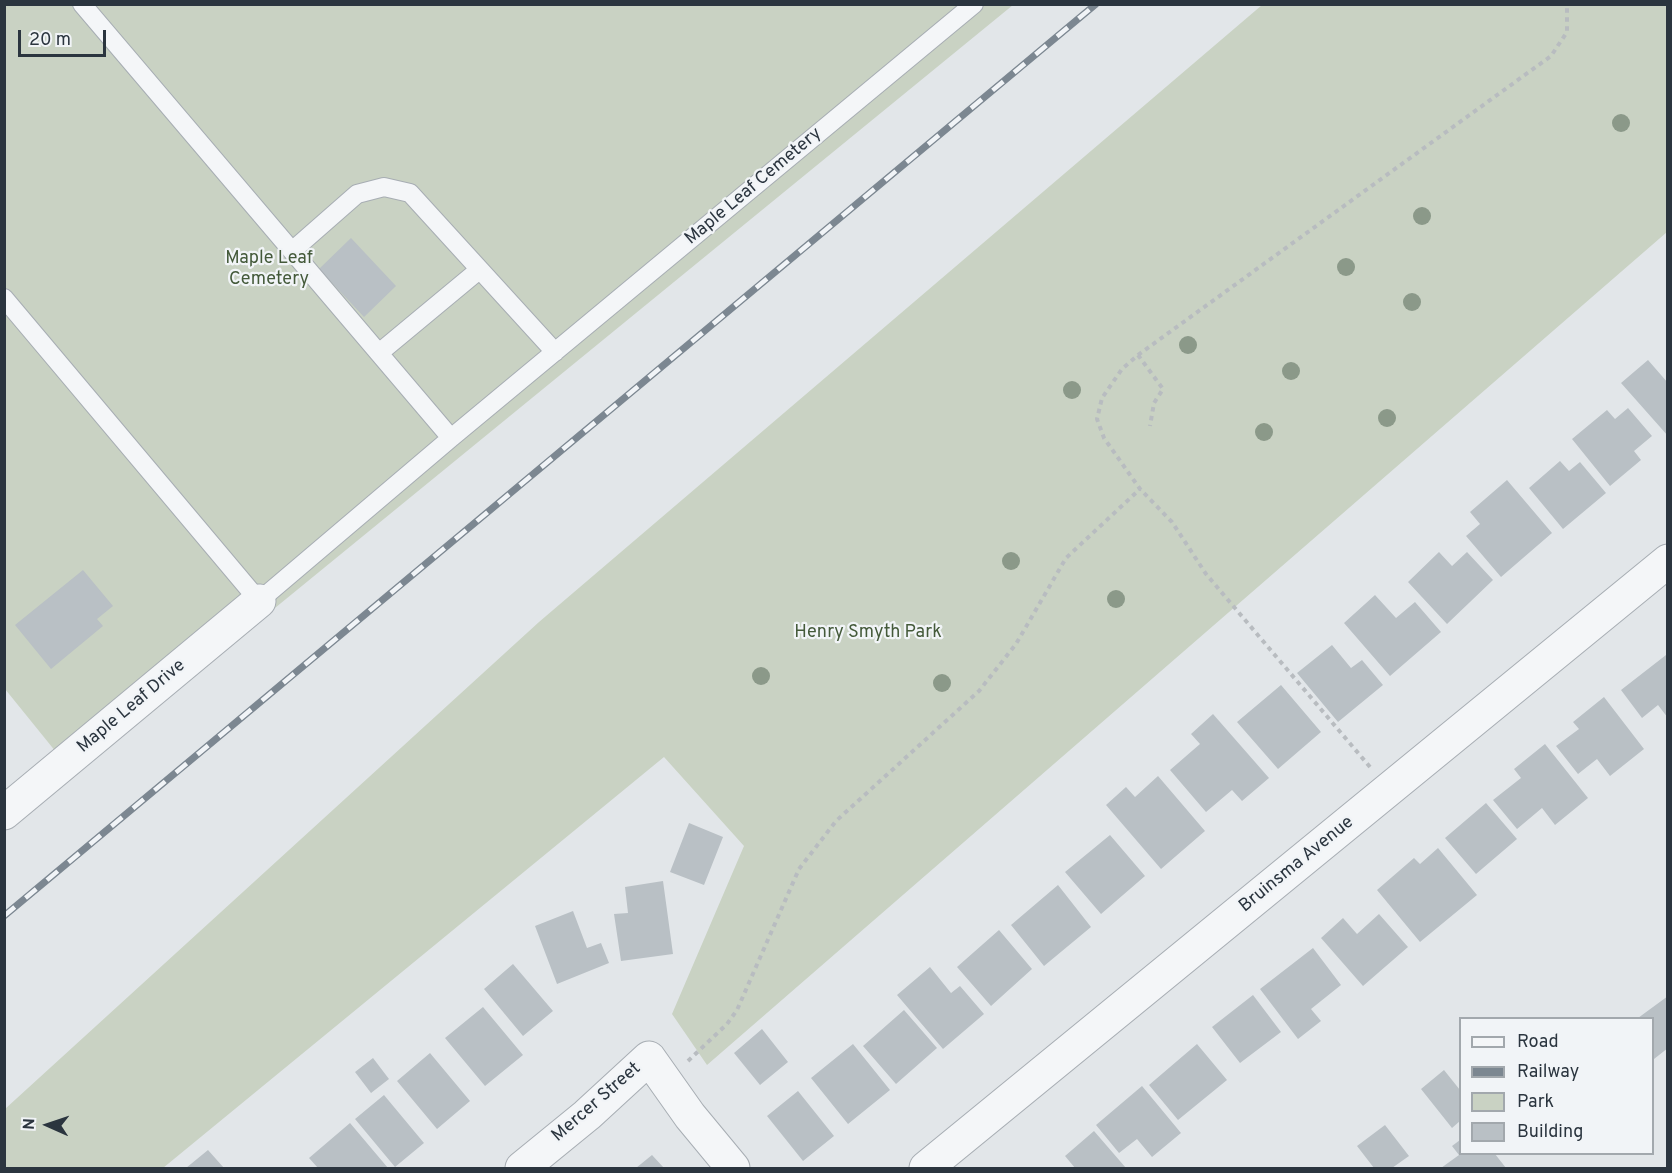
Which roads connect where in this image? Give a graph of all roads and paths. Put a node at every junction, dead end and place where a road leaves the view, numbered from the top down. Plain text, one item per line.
1 (82, 4) edge
2 (974, 4) edge
3 (1567, 4) edge
4 (292, 251) junction
5 (479, 270) junction
6 (4, 298) edge
7 (555, 352) junction
8 (379, 354) junction
9 (1138, 355) junction
10 (1150, 426) dead end
11 (451, 438) junction
12 (1140, 489) junction
13 (1668, 561) edge
14 (259, 601) junction
15 (1389, 789) junction
16 (4, 813) edge
17 (667, 1083) junction
18 (522, 1168) edge
19 (733, 1168) edge
20 (926, 1168) edge

1 - 4 lane
2 - 7 lane, Maple Leaf Cemetery
3 - 9 path
4 - 5 lane
4 - 8 lane
5 - 7 lane
5 - 8 lane
6 - 14 lane
7 - 11 lane, Maple Leaf Cemetery
8 - 11 lane
9 - 10 path
9 - 12 path
11 - 14 lane, Maple Leaf Cemetery
12 - 15 path
12 - 17 path
13 - 15 street, Bruinsma Avenue
14 - 16 street, Maple Leaf Drive
15 - 20 street, Bruinsma Avenue
17 - 18 street, Mercer Street
17 - 19 street, Mercer Street

